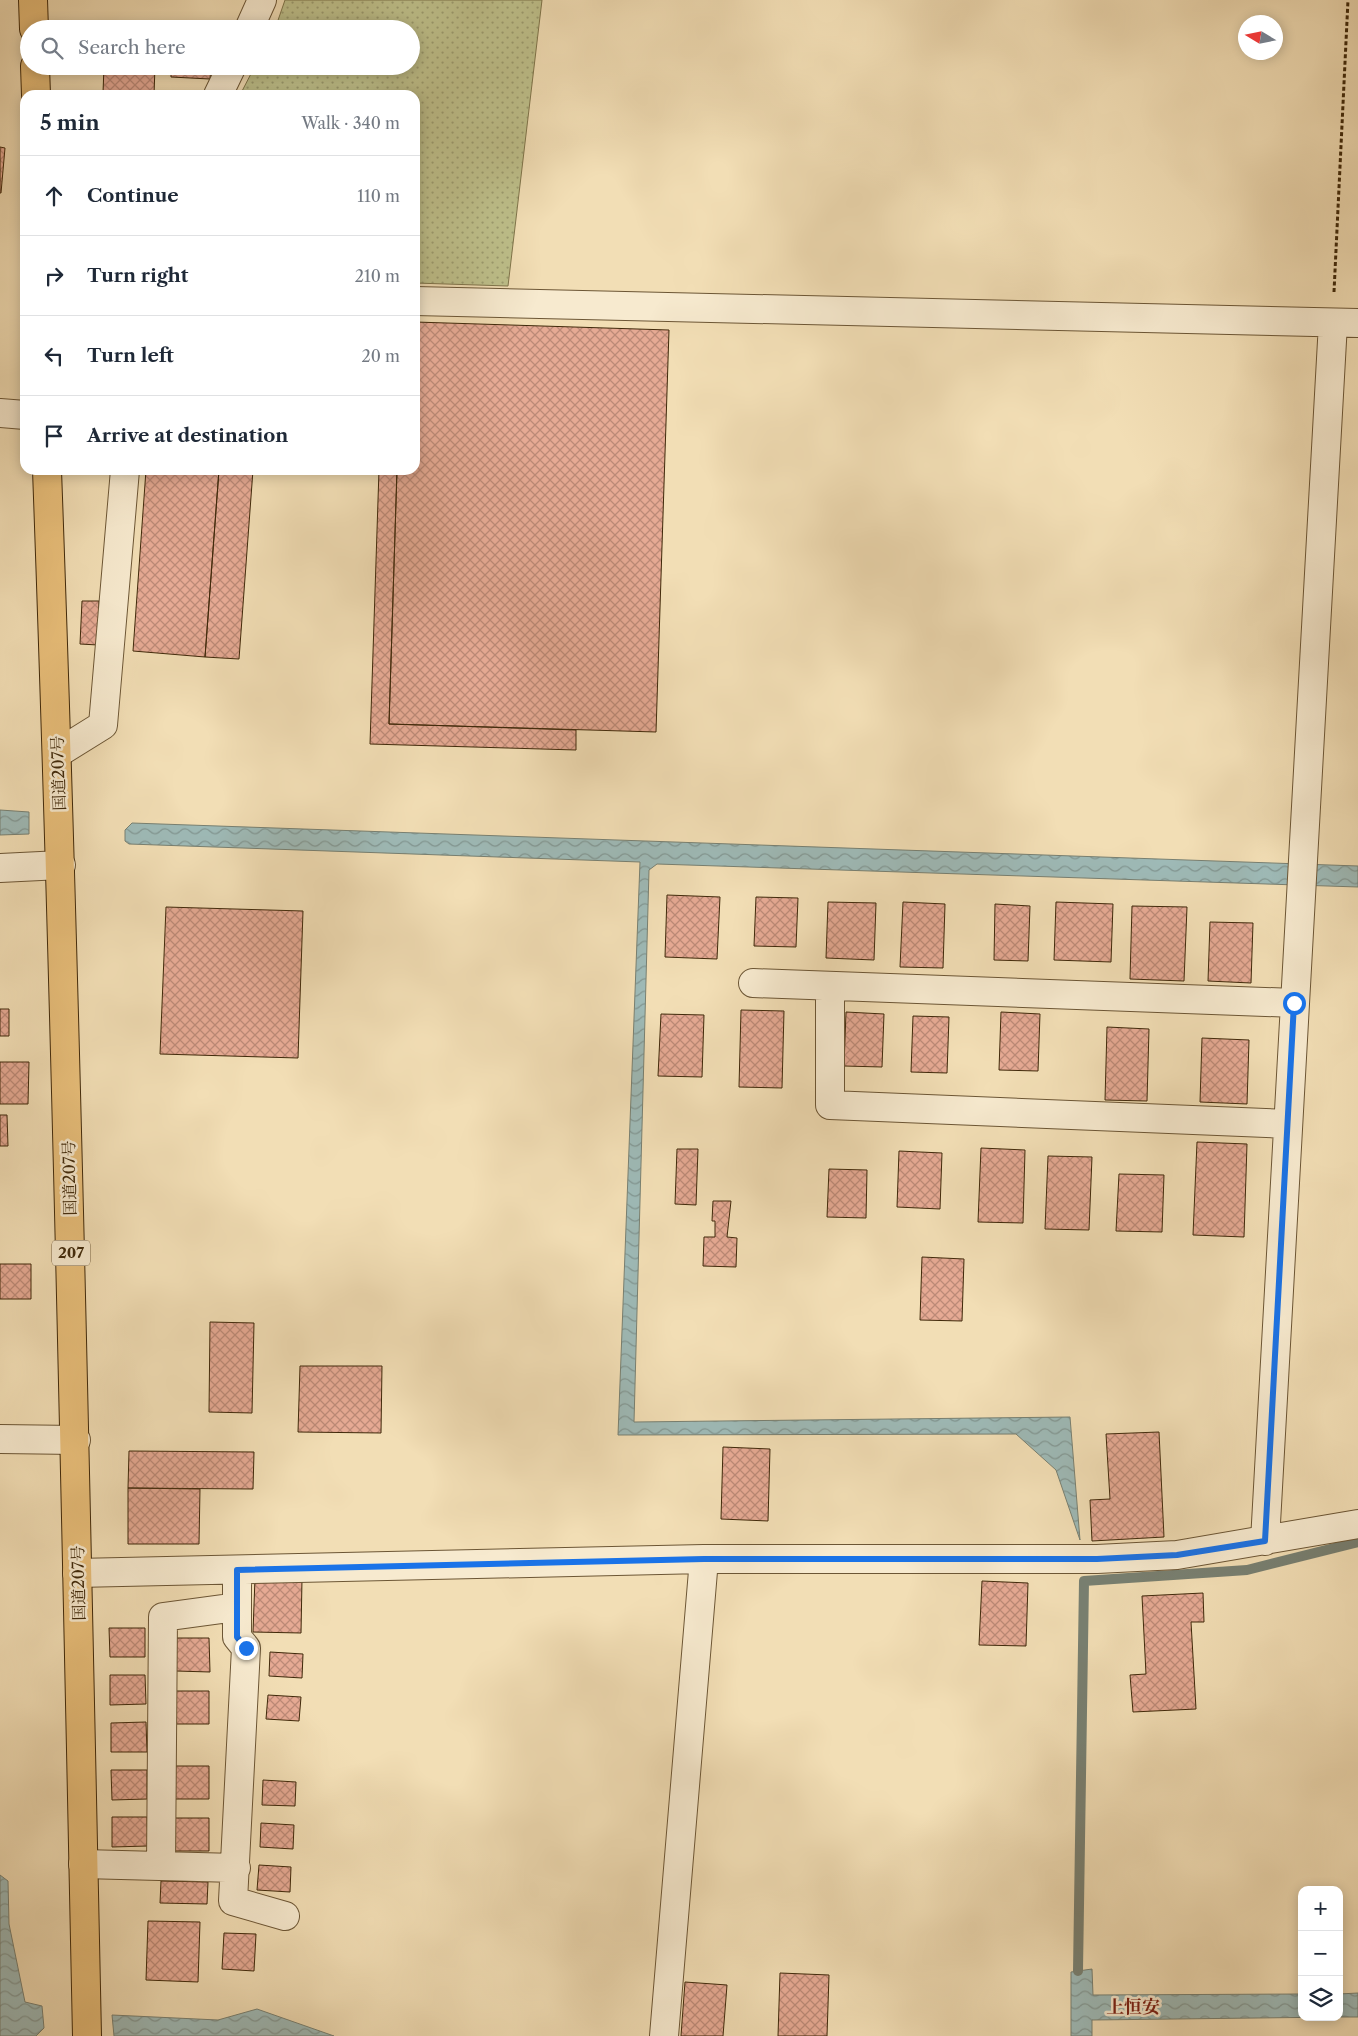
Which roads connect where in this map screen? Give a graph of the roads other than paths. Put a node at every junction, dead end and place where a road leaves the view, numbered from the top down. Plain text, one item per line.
1 (33, 0) edge
2 (262, 0) edge
3 (34, 20) edge
4 (253, 20) edge
5 (35, 75) edge
6 (228, 75) edge
7 (36, 90) edge
8 (220, 90) edge
9 (420, 301) edge
10 (1345, 323) edge
11 (0, 413) edge
12 (20, 415) edge
13 (48, 475) edge
14 (125, 475) edge
15 (58, 753) junction
16 (61, 865) junction
17 (0, 868) edge
18 (753, 983) dead end
19 (830, 986) junction
20 (1294, 1003) junction
21 (1288, 1124) junction
22 (0, 1439) edge
23 (76, 1440) junction
24 (1358, 1524) edge
25 (1265, 1541) junction
26 (704, 1559) junction
27 (237, 1570) junction
28 (77, 1573) junction
29 (237, 1607) junction
30 (83, 1864) junction
31 (161, 1866) junction
32 (236, 1868) junction
33 (284, 1916) dead end
34 (87, 2036) edge
35 (664, 2036) edge

1 - 3 highway
2 - 4 street
5 - 7 highway
6 - 8 street
9 - 10 street
10 - 20 street
11 - 12 street
13 - 15 highway, 国道207号 / 207
14 - 15 street
15 - 16 highway, 国道207号 / 207
16 - 17 street
16 - 23 highway, 国道207号 / 207
18 - 19 street
19 - 20 street
19 - 21 street
20 - 21 street
21 - 25 street
22 - 23 street
23 - 28 highway, 国道207号 / 207
24 - 25 street
25 - 26 street
26 - 27 street
26 - 35 street
27 - 28 street
27 - 29 street
28 - 30 highway, 国道207号 / 207
29 - 31 street
29 - 32 street
30 - 31 street
30 - 34 highway, 国道207号 / 207
31 - 32 street
32 - 33 street

